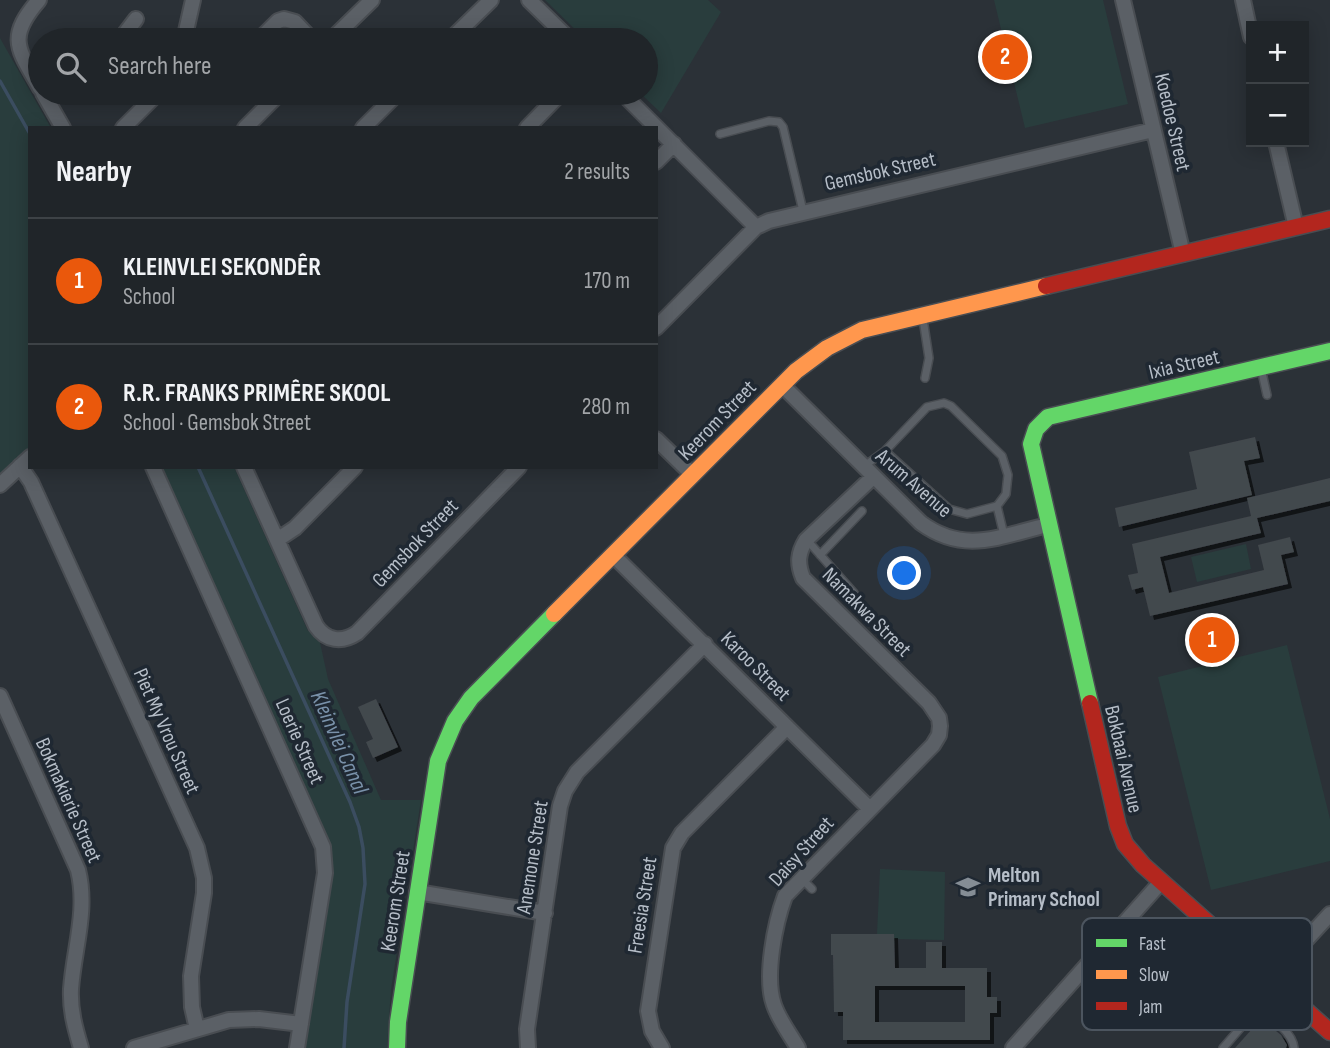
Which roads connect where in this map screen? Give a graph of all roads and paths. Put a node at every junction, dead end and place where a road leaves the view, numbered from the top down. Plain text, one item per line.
1 (39, 0) edge
2 (193, 0) edge
3 (372, 0) edge
4 (491, 0) edge
5 (530, 0) edge
6 (1123, 0) edge
7 (1242, 0) edge
8 (136, 19) dead end
9 (1247, 21) edge
10 (129, 28) edge
11 (187, 28) edge
12 (271, 28) edge
13 (301, 28) edge
14 (343, 28) edge
15 (462, 28) edge
16 (558, 28) edge
17 (28, 67) edge
18 (50, 105) edge
19 (143, 105) edge
20 (268, 105) edge
21 (386, 105) edge
22 (549, 105) edge
23 (634, 105) edge
24 (62, 126) edge
25 (125, 126) edge
26 (247, 126) edge
27 (365, 126) edge
28 (529, 126) edge
29 (656, 126) edge
30 (658, 128) edge
31 (1153, 130) junction
32 (720, 134) dead end
33 (674, 144) junction
34 (1277, 147) edge
35 (658, 160) edge
36 (803, 211) junction
37 (1330, 219) edge
38 (756, 227) junction
39 (1296, 227) junction
40 (1183, 254) junction
41 (922, 315) junction
42 (658, 326) edge
43 (1330, 351) edge
44 (1261, 367) junction
45 (925, 378) dead end
46 (782, 385) junction
47 (1267, 395) dead end
48 (1048, 417) joint
49 (658, 441) edge
50 (885, 451) junction
51 (25, 462) edge
52 (154, 469) edge
53 (245, 469) edge
54 (353, 469) edge
55 (517, 469) edge
56 (868, 472) junction
57 (693, 475) junction
58 (0, 485) edge
59 (997, 506) junction
60 (862, 511) dead end
61 (1048, 525) junction
62 (1004, 536) junction
63 (277, 540) junction
64 (807, 540) junction
65 (613, 555) junction
66 (820, 555) junction
67 (854, 593) dead end
68 (705, 645) junction
69 (0, 696) edge
70 (935, 710) joint
71 (787, 727) junction
72 (869, 808) junction
73 (801, 878) junction
74 (1161, 881) junction
75 (812, 889) dead end
76 (417, 892) junction
77 (545, 913) junction
78 (1330, 914) edge
79 (1128, 918) edge
80 (1203, 918) edge
81 (1312, 934) edge
82 (1082, 970) edge
83 (1312, 1016) edge
84 (301, 1024) junction
85 (197, 1030) junction
86 (1239, 1030) edge
87 (1284, 1030) edge
88 (1330, 1032) edge
89 (80, 1048) edge
90 (134, 1048) edge
91 (297, 1048) edge
92 (397, 1048) edge
93 (528, 1048) edge
94 (662, 1048) edge
95 (798, 1048) edge
96 (1013, 1048) edge
97 (1223, 1048) edge
98 (1294, 1048) edge

1 - 17 street
2 - 11 street
3 - 14 street
4 - 15 street
5 - 16 street
6 - 31 street, Koedoe Street
7 - 9 street
8 - 10 street
12 - 13 street
18 - 24 street
19 - 25 street
20 - 26 street
21 - 27 street
22 - 28 street
23 - 29 street
30 - 33 street
31 - 36 street, Gemsbok Street
31 - 40 street, Koedoe Street
32 - 36 lane
33 - 35 street
33 - 38 street
34 - 39 street
36 - 38 street, Gemsbok Street
37 - 39 street, Keerom Street
38 - 42 street, Gemsbok Street
39 - 40 street, Keerom Street
40 - 41 street, Keerom Street
41 - 45 lane
41 - 46 street, Keerom Street
43 - 44 street, Ixia Street
44 - 47 lane
44 - 48 street, Ixia Street
46 - 56 street, Arum Avenue
46 - 57 street, Keerom Street
48 - 61 street, Bokbaai Avenue
49 - 57 street
50 - 56 lane
50 - 59 lane
50 - 59 lane
51 - 58 street
51 - 85 street, Piet My Vrou Street
52 - 84 street, Loerie Street
53 - 63 street
54 - 63 street
55 - 63 street, Gemsbok Street
56 - 62 street, Arum Avenue
56 - 64 street
57 - 65 street, Keerom Street
59 - 62 lane
60 - 66 lane
61 - 62 street, Arum Avenue
61 - 74 street, Bokbaai Avenue
64 - 66 lane
64 - 70 street, Namakwa Street
65 - 68 street, Karoo Street
65 - 76 street, Keerom Street
66 - 67 lane
68 - 71 street, Karoo Street
68 - 77 street, Anemone Street
69 - 89 street, Bokmakierie Street
70 - 72 street, Daisy Street
71 - 72 street, Karoo Street
71 - 94 street, Freesia Street
72 - 73 street, Daisy Street
73 - 75 lane
73 - 95 street, Daisy Street
74 - 79 street
74 - 80 street, Bokbaai Avenue
76 - 77 street
76 - 92 street, Keerom Street
77 - 93 street, Anemone Street
78 - 81 street
82 - 96 street
83 - 88 street, Bokbaai Avenue
84 - 85 street
84 - 91 street, Loerie Street
85 - 90 street
86 - 97 lane
87 - 98 lane

